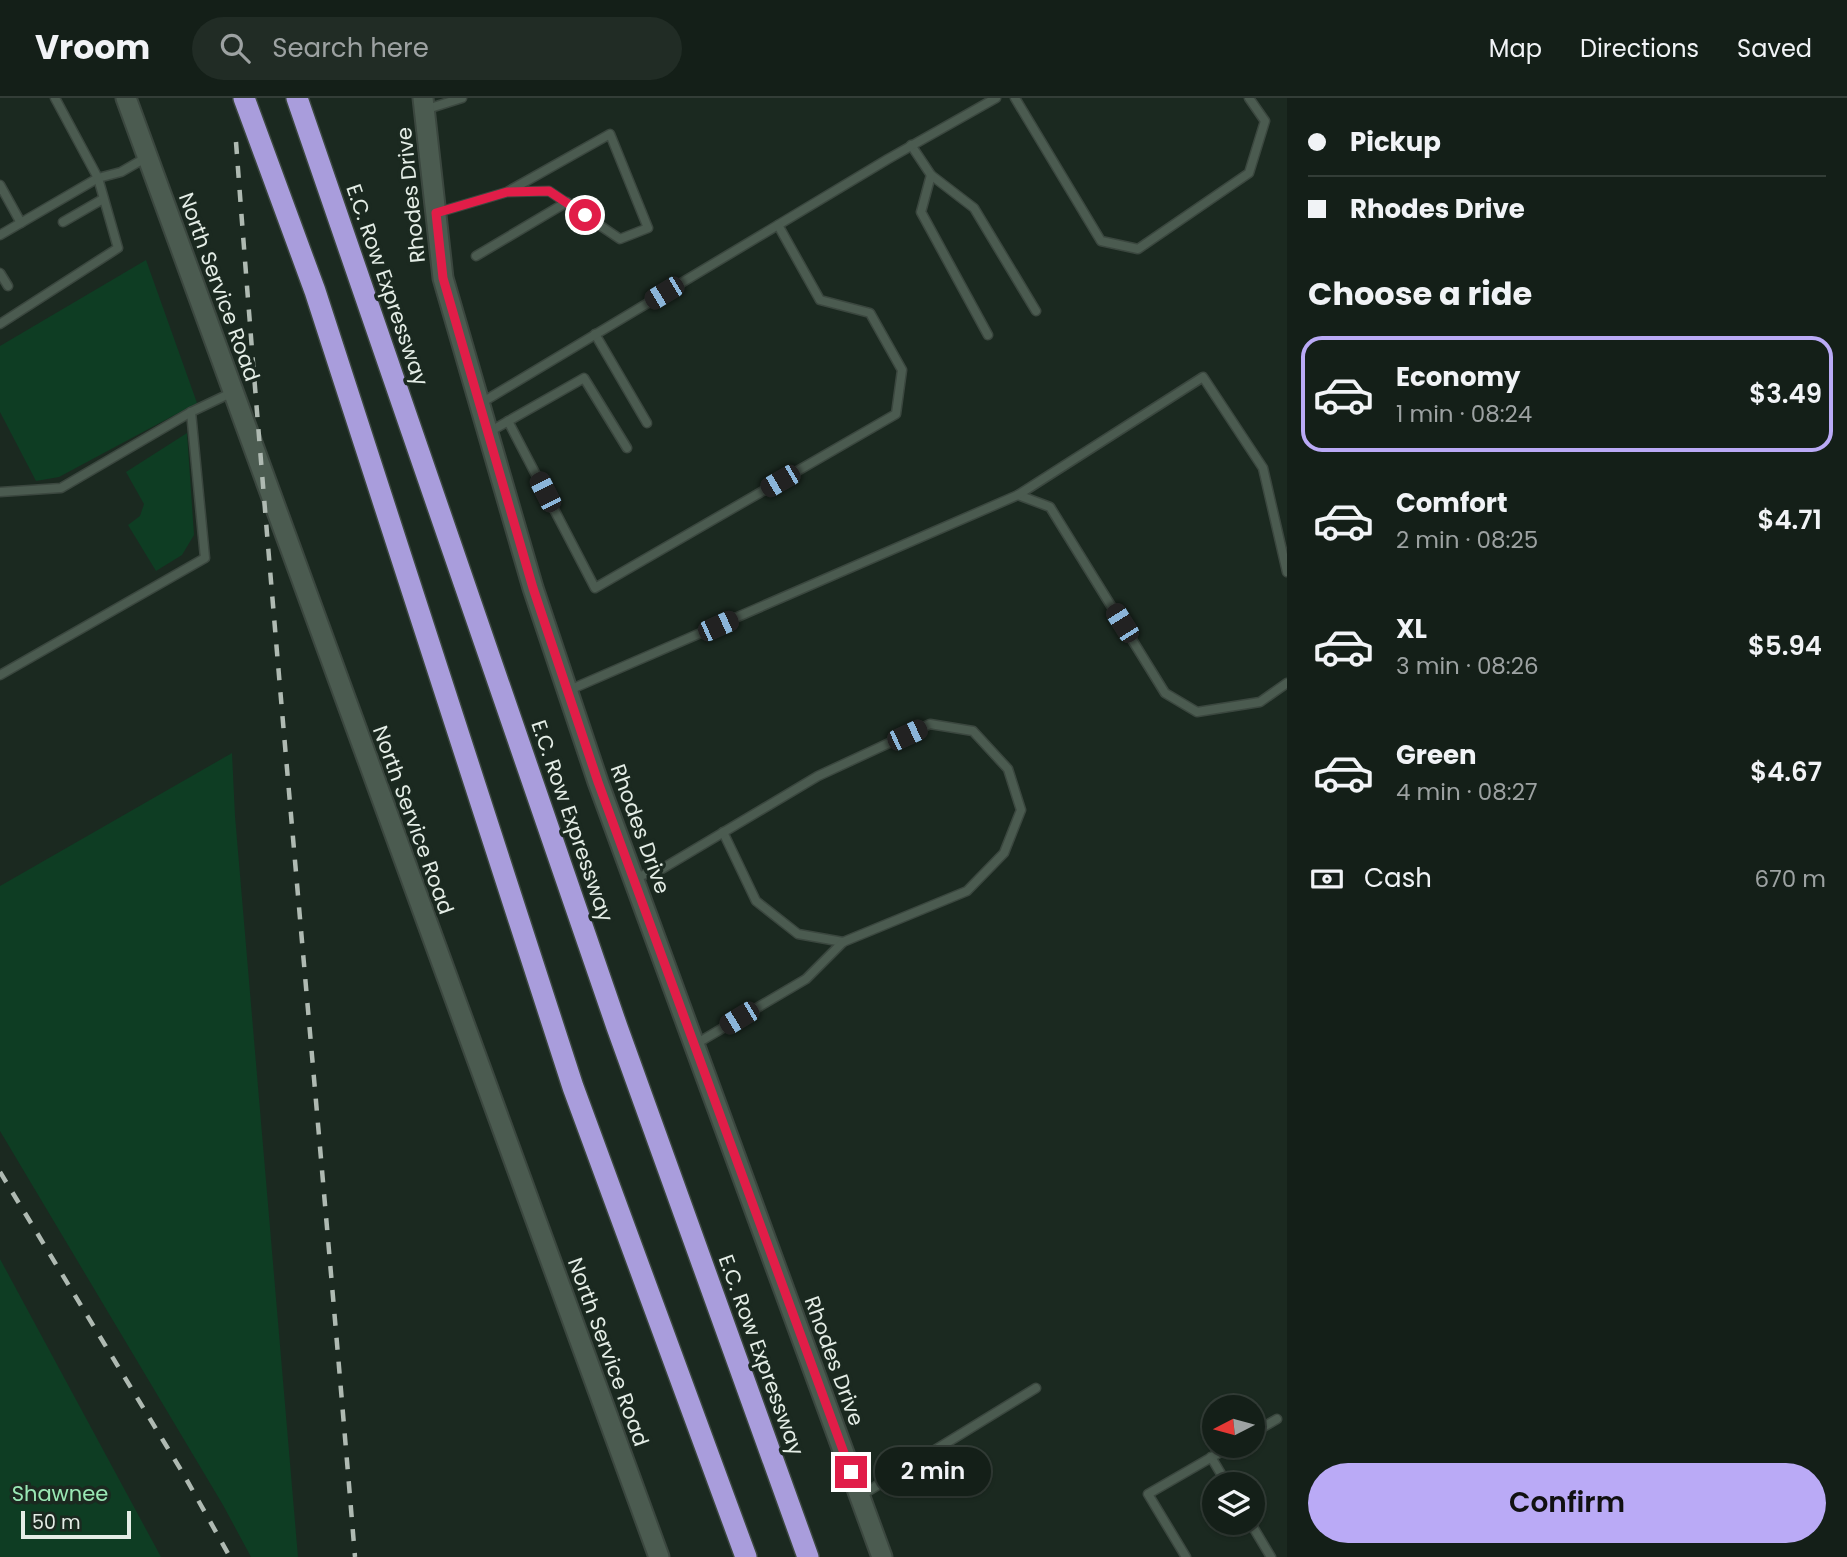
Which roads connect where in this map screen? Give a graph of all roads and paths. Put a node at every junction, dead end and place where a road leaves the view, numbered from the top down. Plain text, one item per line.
1 (55, 98) edge
2 (126, 98) edge
3 (244, 98) edge
4 (297, 98) edge
5 (462, 98) edge
6 (996, 98) edge
7 (1015, 98) edge
8 (1249, 98) edge
9 (424, 104) edge
10 (911, 145) junction
11 (147, 157) junction
12 (931, 175) junction
13 (98, 178) junction
14 (0, 185) edge
15 (507, 192) junction
16 (103, 199) junction
17 (567, 202) junction
18 (436, 213) junction
19 (63, 222) dead end
20 (21, 223) junction
21 (778, 225) junction
22 (0, 235) edge
23 (476, 256) dead end
24 (0, 273) edge
25 (8, 286) dead end
26 (1037, 311) dead end
27 (0, 324) edge
28 (595, 334) junction
29 (988, 335) dead end
30 (233, 392) junction
31 (478, 405) junction
32 (191, 412) junction
33 (508, 421) junction
34 (647, 423) dead end
35 (487, 433) junction
36 (628, 448) dead end
37 (0, 492) edge
38 (1018, 495) junction
39 (1287, 572) edge
40 (0, 676) edge
41 (1287, 683) edge
42 (568, 691) junction
43 (723, 832) junction
44 (633, 877) junction
45 (843, 942) junction
46 (694, 1045) junction
47 (1036, 1388) dead end
48 (1277, 1419) dead end
49 (1265, 1426) edge
50 (1209, 1458) edge
51 (860, 1496) junction
52 (1258, 1535) edge
53 (659, 1557) edge
54 (746, 1557) edge
55 (808, 1557) edge
56 (883, 1557) edge
57 (1186, 1557) edge
58 (1271, 1557) edge

1 - 13 lane
2 - 11 street, North Service Road
3 - 54 highway
4 - 55 highway, E.C. Row Expressway
5 - 9 lane
6 - 10 lane
7 - 8 lane
9 - 18 street, Rhodes Drive
10 - 12 lane
10 - 21 lane
11 - 13 lane
11 - 30 street, North Service Road
12 - 26 lane
12 - 29 lane
13 - 16 lane
13 - 20 lane
14 - 20 lane
15 - 17 lane
15 - 17 lane
15 - 18 lane
16 - 19 lane
16 - 27 lane
17 - 23 lane
18 - 31 street, Rhodes Drive
20 - 22 lane
21 - 28 lane
21 - 33 lane
24 - 25 lane
28 - 31 lane
28 - 34 lane
30 - 32 lane
30 - 53 street, North Service Road
31 - 35 street, Rhodes Drive
32 - 37 lane
32 - 40 lane
33 - 35 lane
33 - 36 lane
35 - 42 street, Rhodes Drive
38 - 39 lane
38 - 41 lane
38 - 42 lane
42 - 44 street, Rhodes Drive
43 - 44 lane
43 - 45 lane
43 - 45 lane
44 - 46 street, Rhodes Drive
45 - 46 lane
46 - 51 street, Rhodes Drive
47 - 51 lane
48 - 49 lane
50 - 57 lane
51 - 56 street, Rhodes Drive
52 - 58 lane

